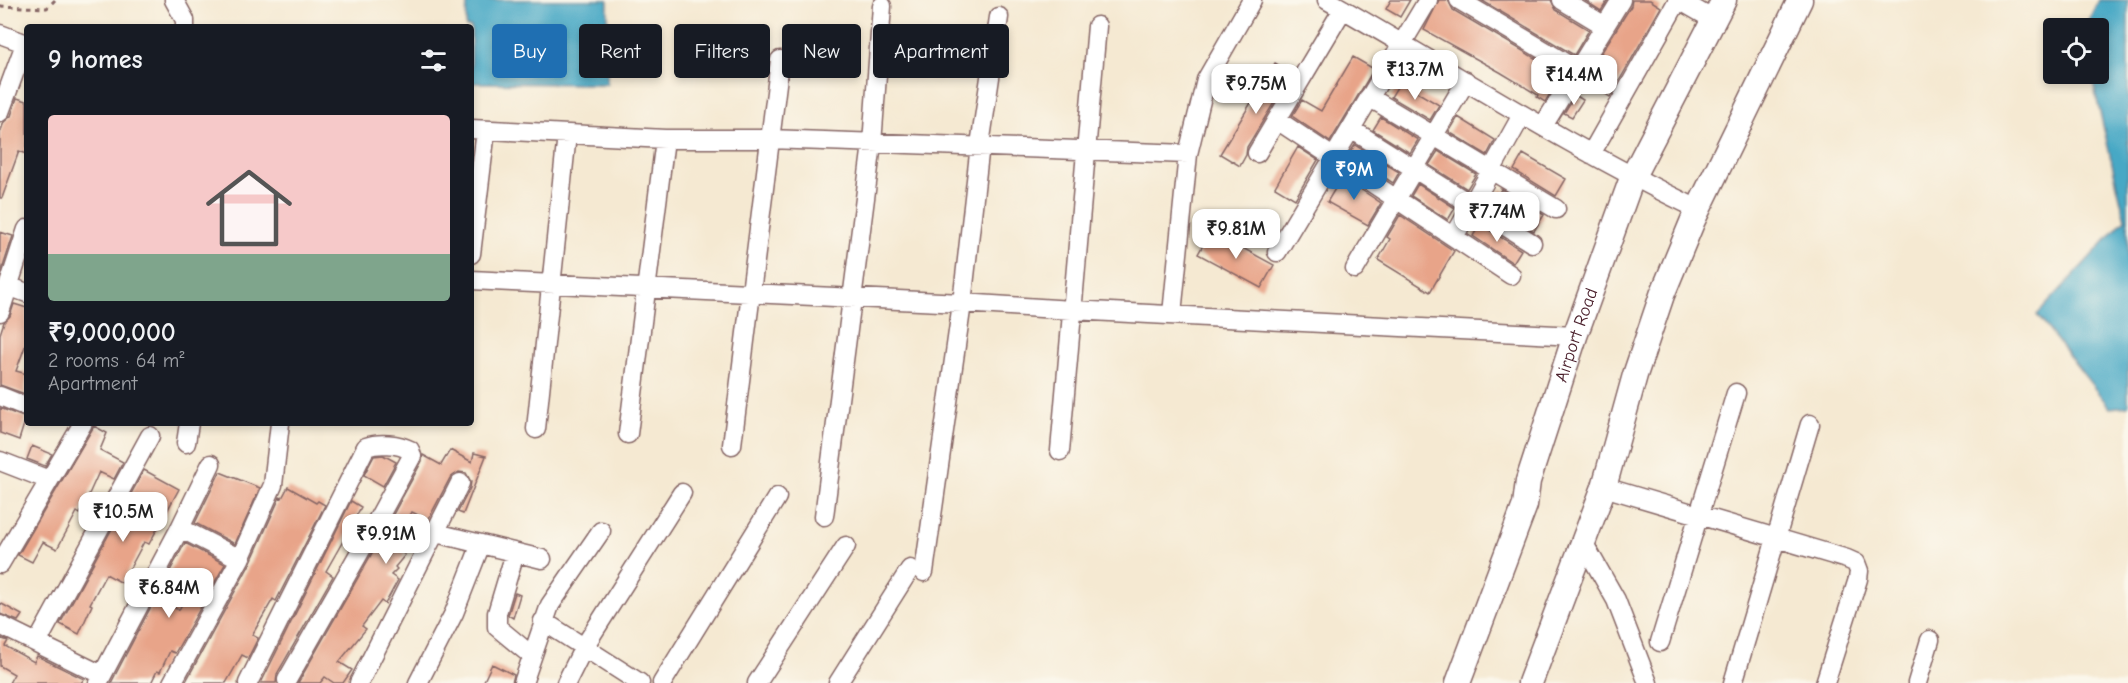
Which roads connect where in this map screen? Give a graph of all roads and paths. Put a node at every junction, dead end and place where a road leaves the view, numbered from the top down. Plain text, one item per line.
1 (55, 0) edge
2 (174, 0) edge
3 (1252, 0) edge
4 (1327, 0) edge
5 (1428, 0) edge
6 (1459, 0) edge
7 (1562, 0) edge
8 (1621, 0) edge
9 (1679, 0) edge
10 (1800, 0) edge
11 (0, 6) edge
12 (882, 6) dead end
13 (1343, 9) junction
14 (1718, 10) edge
15 (999, 18) dead end
16 (185, 24) edge
17 (1097, 26) dead end
18 (1605, 26) junction
19 (0, 34) edge
20 (24, 43) edge
21 (1401, 44) junction
22 (24, 49) edge
23 (780, 60) dead end
24 (1577, 70) junction
25 (1466, 81) junction
26 (1369, 98) junction
27 (0, 112) edge
28 (1522, 115) junction
29 (1277, 120) junction
30 (1543, 126) junction
31 (1351, 129) junction
32 (478, 130) edge
33 (567, 134) junction
34 (1434, 136) junction
35 (665, 139) junction
36 (769, 139) junction
37 (872, 144) junction
38 (980, 145) junction
39 (1085, 150) junction
40 (1257, 153) dead end
41 (1188, 154) junction
42 (1591, 154) junction
43 (1334, 158) junction
44 (1414, 169) junction
45 (1491, 170) junction
46 (1632, 178) junction
47 (1396, 199) junction
48 (474, 201) edge
49 (1472, 205) junction
50 (1556, 208) dead end
51 (1698, 209) junction
52 (1454, 237) junction
53 (24, 238) edge
54 (1532, 243) dead end
55 (1277, 252) dead end
56 (1355, 269) dead end
57 (1512, 275) dead end
58 (474, 280) edge
59 (551, 283) junction
60 (8, 286) junction
61 (646, 288) junction
62 (24, 292) edge
63 (751, 294) junction
64 (852, 299) junction
65 (962, 303) junction
66 (1072, 310) junction
67 (0, 312) edge
68 (1172, 314) junction
69 (1575, 336) junction
70 (1736, 393) dead end
71 (0, 396) edge
72 (24, 406) edge
73 (1810, 424) dead end
74 (77, 426) edge
75 (189, 426) edge
76 (280, 426) edge
77 (536, 429) dead end
78 (628, 434) dead end
79 (150, 436) dead end
80 (186, 443) dead end
81 (732, 445) dead end
82 (1060, 451) dead end
83 (0, 461) edge
84 (211, 464) dead end
85 (50, 480) junction
86 (460, 483) dead end
87 (1604, 487) junction
88 (682, 493) dead end
89 (777, 497) dead end
90 (1699, 515) junction
91 (824, 516) dead end
92 (180, 528) junction
93 (601, 531) dead end
94 (436, 533) junction
95 (1777, 538) junction
96 (1583, 542) junction
97 (481, 544) junction
98 (846, 546) dead end
99 (515, 553) junction
100 (240, 558) junction
101 (542, 559) dead end
102 (0, 564) edge
103 (543, 621) junction
104 (0, 625) edge
105 (1930, 640) dead end
106 (37, 642) junction
107 (1660, 642) dead end
108 (584, 647) junction
109 (532, 656) junction
110 (1540, 658) junction
111 (252, 675) edge
112 (100, 679) edge
113 (289, 682) edge
114 (172, 683) edge
115 (359, 683) edge
116 (418, 683) edge
117 (523, 683) edge
118 (566, 683) edge
119 (640, 683) edge
120 (662, 683) edge
121 (757, 683) edge
122 (838, 683) edge
123 (1458, 683) edge
124 (1530, 683) edge
125 (1542, 683) edge
126 (1648, 683) edge
127 (1733, 683) edge
128 (1825, 683) edge
129 (1917, 683) edge

1 - 11 path
2 - 16 street
3 - 41 street
4 - 13 street
5 - 21 street
6 - 24 street
7 - 18 street
8 - 18 street
9 - 14 street
9 - 42 street
10 - 51 main road
12 - 37 street
13 - 21 street
13 - 29 street
14 - 46 main road, Airport Road
15 - 38 street
17 - 39 street
18 - 24 street
19 - 20 street
21 - 25 street
21 - 26 street
22 - 27 street
23 - 36 street
24 - 30 street
25 - 28 street
25 - 34 street
26 - 31 street
26 - 34 street
28 - 30 street
28 - 45 street
29 - 40 street
29 - 43 street
30 - 42 street
31 - 43 street
31 - 44 street
32 - 33 street
32 - 48 street
33 - 35 street
33 - 59 street
34 - 44 street
34 - 45 street
35 - 36 street
35 - 61 street
36 - 37 street
36 - 63 street
37 - 38 street
37 - 64 street
38 - 39 street
38 - 65 street
39 - 41 street
39 - 66 street
41 - 68 street
42 - 46 street
43 - 47 street
43 - 55 street
44 - 47 street
44 - 49 street
45 - 49 street
45 - 50 street
46 - 51 street
46 - 69 main road, Airport Road
47 - 52 street
47 - 56 street
49 - 52 street
49 - 54 street
51 - 87 main road
52 - 57 street
53 - 60 street
58 - 59 street
59 - 61 street
59 - 77 street
60 - 62 street
60 - 67 street
61 - 63 street
61 - 78 street
63 - 64 street
63 - 81 street
64 - 65 street
64 - 91 street
65 - 66 street
65 - 122 street
66 - 68 street
66 - 82 street
68 - 69 street
69 - 123 main road, Airport Road
70 - 90 street
71 - 72 street
73 - 95 street
74 - 85 street
75 - 80 street
76 - 100 street
79 - 106 street
83 - 85 street
84 - 92 street
85 - 102 street
86 - 94 street
87 - 90 street
87 - 96 main road
88 - 108 street
89 - 120 street
90 - 95 street
90 - 107 street
92 - 100 street
92 - 112 street
93 - 103 street
94 - 97 street
94 - 115 street
95 - 127 street
95 - 128 street
96 - 110 main road
96 - 126 street
97 - 99 street
97 - 116 street
98 - 121 street
99 - 101 street
99 - 109 street
100 - 114 street
103 - 108 street
103 - 109 street
104 - 106 street
105 - 129 street
106 - 112 street
108 - 118 street
108 - 119 street
109 - 117 street
110 - 124 main road
110 - 125 street
111 - 113 street
111 - 113 street

